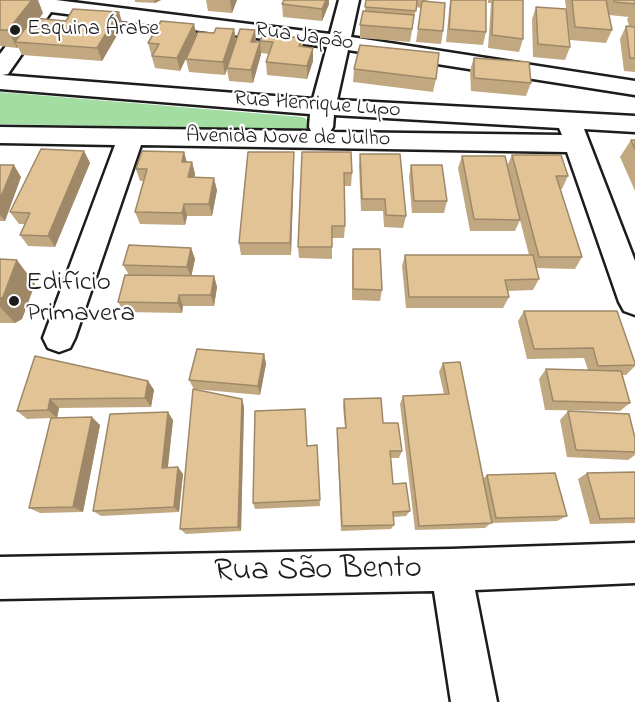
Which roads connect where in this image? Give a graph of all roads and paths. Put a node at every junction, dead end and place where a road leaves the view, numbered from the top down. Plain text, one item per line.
1 (8, 0) edge
2 (349, 0) edge
3 (47, 6) junction
4 (339, 42) junction
5 (0, 69) edge
6 (0, 82) edge
7 (635, 88) edge
8 (323, 107) junction
9 (635, 124) edge
10 (573, 132) junction
11 (0, 135) edge
12 (131, 137) junction
13 (320, 139) junction
14 (635, 302) edge
15 (59, 338) dead end
16 (635, 563) edge
17 (451, 570) junction
18 (0, 578) edge
19 (474, 702) edge

1 - 3 street, Rua Japão
2 - 4 street
3 - 4 street, Rua Japão
3 - 5 street
4 - 7 street, Rua Japão
4 - 8 street
6 - 8 street, Rua Henrique Lupo
8 - 10 street, Rua Henrique Lupo
8 - 13 street
9 - 10 street, Rua Henrique Lupo
10 - 13 street, Avenida Nove de Julho
10 - 14 street
11 - 12 street, Avenida Nove de Julho
12 - 13 street, Avenida Nove de Julho
12 - 15 street
16 - 17 street, Rua São Bento
17 - 18 street, Rua São Bento
17 - 19 street

